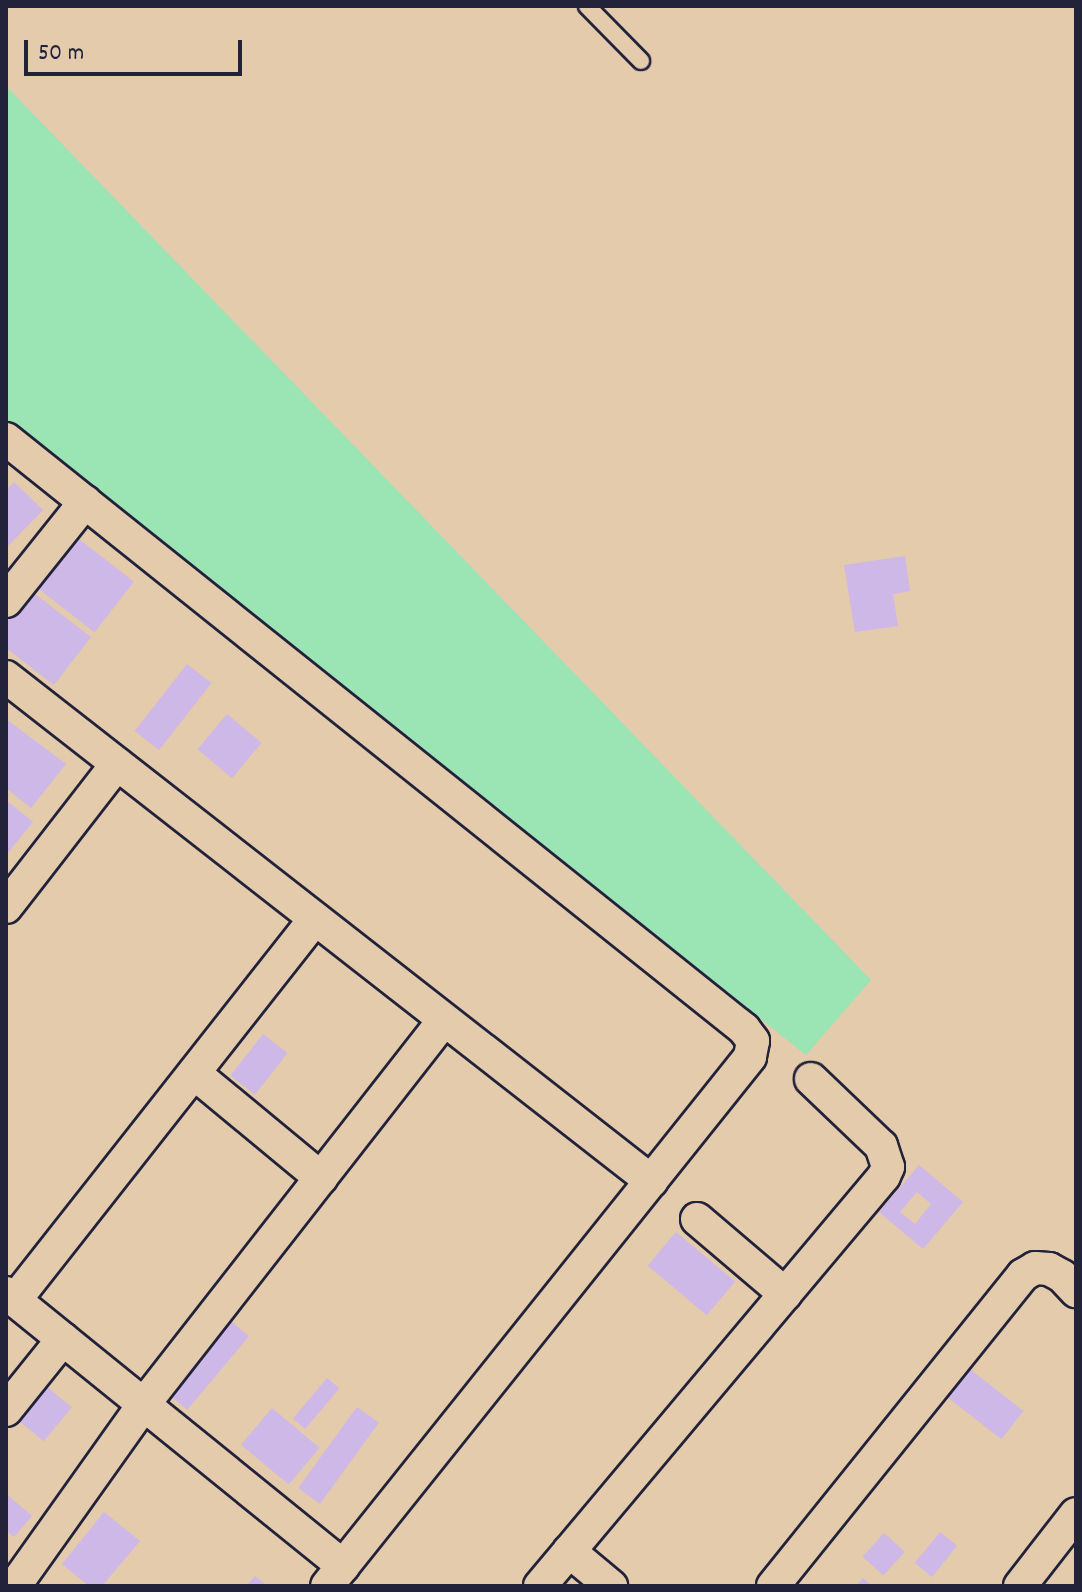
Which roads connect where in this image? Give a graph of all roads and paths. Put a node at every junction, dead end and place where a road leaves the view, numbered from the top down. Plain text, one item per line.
1 (587, 6) edge
2 (641, 61) dead end
3 (6, 439) edge
4 (85, 502) junction
5 (6, 601) edge
6 (6, 677) edge
7 (117, 764) junction
8 (6, 907) edge
9 (315, 919) junction
10 (444, 1020) junction
11 (194, 1073) junction
12 (811, 1079) dead end
13 (321, 1178) junction
14 (651, 1181) junction
15 (697, 1219) dead end
16 (1076, 1291) edge
17 (785, 1294) junction
18 (11, 1296) edge
19 (63, 1339) junction
20 (144, 1404) junction
21 (6, 1410) edge
22 (1076, 1514) edge
23 (569, 1551) junction
24 (20, 1576) edge
25 (335, 1576) edge
26 (540, 1586) edge
27 (611, 1586) edge
28 (773, 1586) edge
29 (1020, 1586) edge

1 - 2 lane
3 - 4 street
4 - 5 street
4 - 14 street
6 - 7 street
7 - 8 street
7 - 9 street
9 - 10 street
9 - 11 street
10 - 13 street
10 - 14 street
11 - 13 street
11 - 18 street
12 - 17 street
13 - 20 street
14 - 25 street
15 - 17 street
16 - 28 street
17 - 23 street
18 - 19 street
19 - 20 street
19 - 21 street
20 - 24 street
20 - 25 street
22 - 29 street
23 - 26 street
23 - 27 street

